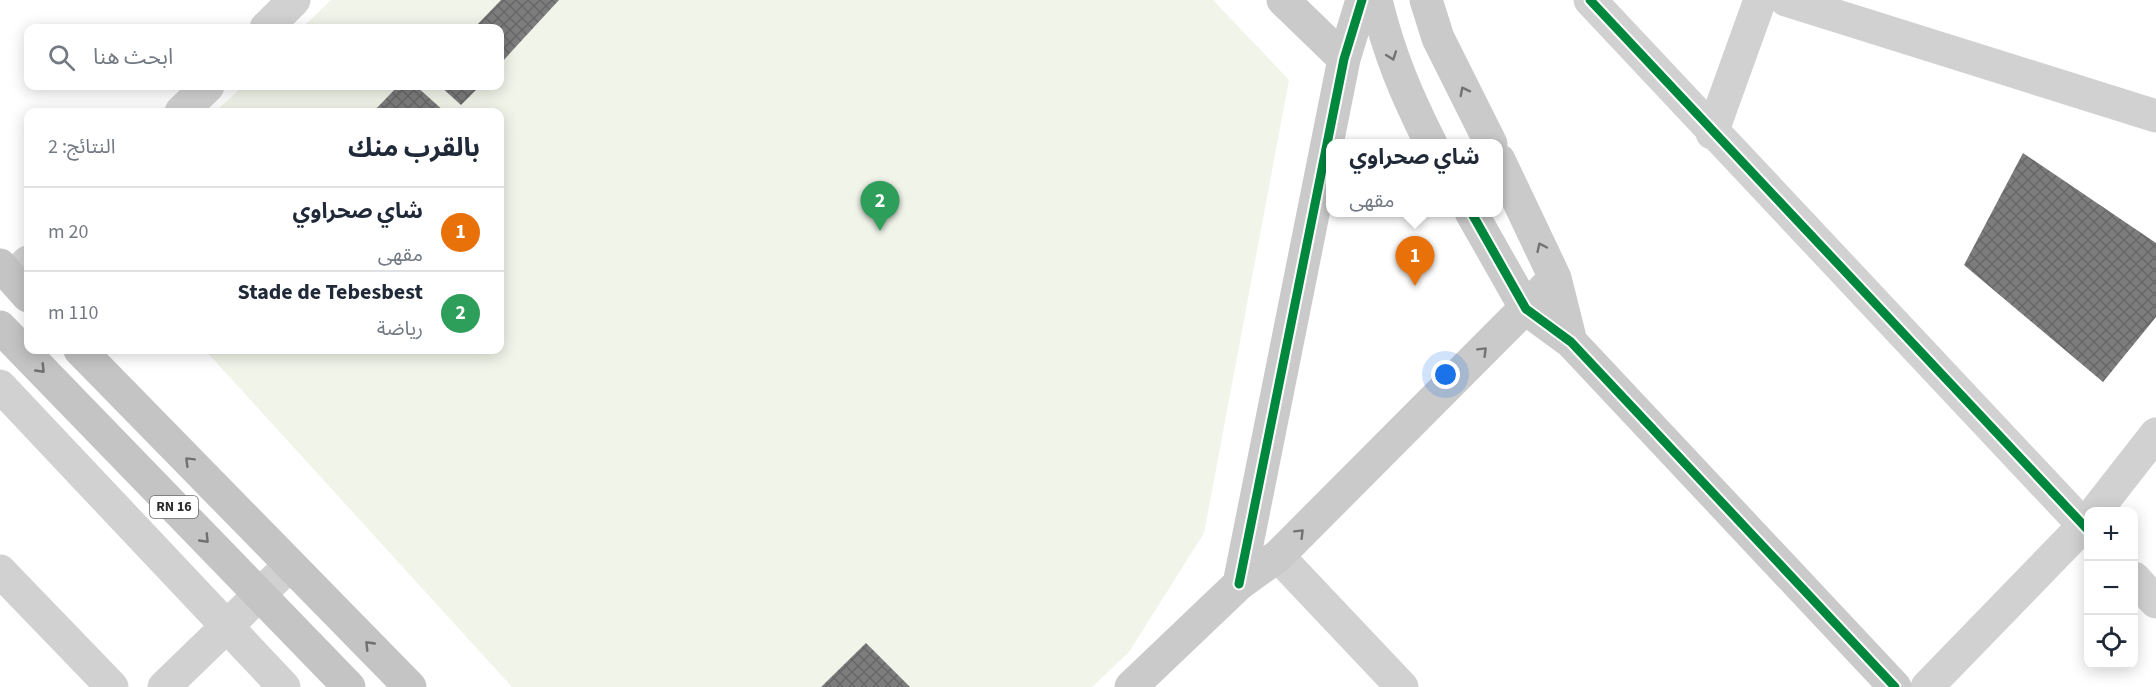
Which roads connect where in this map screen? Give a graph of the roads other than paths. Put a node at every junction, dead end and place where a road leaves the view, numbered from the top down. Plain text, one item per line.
1 (294, 0) edge
2 (1283, 0) edge
3 (1362, 0) edge
4 (1376, 0) edge
5 (1426, 0) edge
6 (1590, 0) edge
7 (1760, 0) edge
8 (1786, 0) edge
9 (270, 24) edge
10 (1344, 59) junction
11 (204, 90) edge
12 (185, 108) edge
13 (2156, 116) edge
14 (1712, 133) junction
15 (1328, 139) edge
16 (1428, 139) edge
17 (1488, 139) edge
18 (1326, 149) edge
19 (1503, 168) edge
20 (1472, 217) edge
21 (1555, 278) junction
22 (1526, 309) junction
23 (0, 327) edge
24 (1571, 342) junction
25 (24, 352) edge
26 (26, 354) edge
27 (84, 354) edge
28 (0, 386) edge
29 (2156, 434) edge
30 (2100, 507) edge
31 (2084, 517) edge
32 (2084, 527) edge
33 (1278, 556) junction
34 (290, 565) junction
35 (0, 571) edge
36 (2138, 583) edge
37 (1239, 584) junction
38 (259, 596) junction
39 (2156, 602) edge
40 (227, 626) junction
41 (112, 687) edge
42 (164, 687) edge
43 (284, 687) edge
44 (349, 687) edge
45 (410, 687) edge
46 (1131, 687) edge
47 (1402, 687) edge
48 (1895, 687) edge
49 (1926, 687) edge

1 - 9 street
2 - 10 street
3 - 10 street
4 -> 16 street
17 -> 5 street
6 - 14 street
7 - 14 street
8 - 13 street
10 - 15 street
11 - 12 street
14 - 31 street
18 - 37 street
21 -> 19 street
20 - 22 street
21 - 22 street
21 - 24 street
22 - 24 street
33 -> 22 street
23 -> 25 main road, RN 16
24 - 48 street
26 -> 38 main road, RN 16
34 -> 27 main road, RN 16
28 - 40 street
29 - 30 street
32 - 49 street
33 - 37 street
33 - 47 street
34 - 38 street
45 -> 34 main road, RN 16
35 - 41 street
36 - 39 street
37 - 46 street
38 - 40 street
38 - 44 main road, RN 16
40 - 42 street
40 - 43 street

